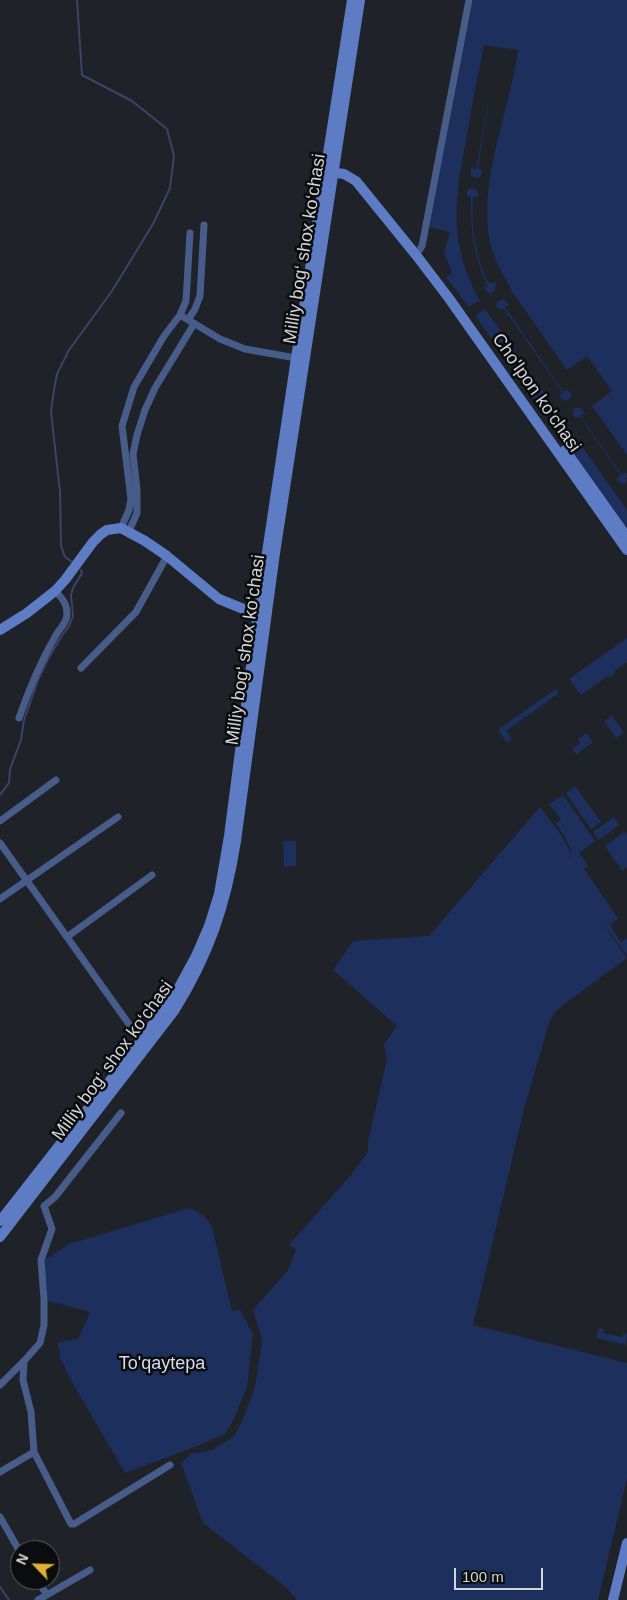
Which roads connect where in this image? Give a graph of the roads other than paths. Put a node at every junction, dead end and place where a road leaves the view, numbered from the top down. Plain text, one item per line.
1 (352, 0) edge
2 (360, 0) edge
3 (469, 0) edge
4 (330, 172) junction
5 (204, 225) dead end
6 (190, 233) dead end
7 (416, 255) junction
8 (180, 315) junction
9 (191, 322) junction
10 (296, 358) junction
11 (288, 438) junction
12 (125, 529) junction
13 (627, 537) edge
14 (627, 550) edge
15 (167, 556) junction
16 (55, 591) junction
17 (262, 613) junction
18 (0, 630) edge
19 (81, 668) dead end
20 (19, 718) dead end
21 (56, 780) dead end
22 (118, 817) dead end
23 (0, 821) edge
24 (0, 842) edge
25 (152, 875) dead end
26 (26, 880) junction
27 (0, 900) edge
28 (67, 937) junction
29 (141, 1041) junction
30 (121, 1113) dead end
31 (86, 1118) junction
32 (34, 1195) junction
33 (44, 1206) junction
34 (0, 1221) edge
35 (0, 1237) edge
36 (24, 1361) junction
37 (0, 1385) edge
38 (34, 1452) junction
39 (170, 1465) dead end
40 (0, 1472) edge
41 (0, 1517) edge
42 (13, 1540) edge
43 (627, 1543) edge
44 (90, 1570) dead end
45 (43, 1598) edge
46 (613, 1600) edge

1 - 4 main road, Milliy bog‘ shox ko‘chasi
2 - 4 main road, Milliy bog‘ shox ko‘chasi
3 - 7 street
4 - 7 main road, Cho'lpon ko'chasi
4 - 10 main road, Milliy bog‘ shox ko‘chasi
4 - 11 main road, Milliy bog‘ shox ko‘chasi
5 - 9 street
6 - 8 street
7 - 13 main road, Cho'lpon ko'chasi
7 - 14 main road, Cho'lpon ko'chasi
8 - 9 street
8 - 12 street
9 - 10 street
9 - 12 street
10 - 11 main road, Milliy bog‘ shox ko‘chasi
11 - 17 main road, Milliy bog‘ shox ko‘chasi
12 - 15 main road
12 - 16 main road
15 - 17 main road
15 - 19 street
16 - 18 main road
16 - 20 street
17 - 29 main road, Milliy bog‘ shox ko‘chasi
17 - 31 main road, Milliy bog‘ shox ko‘chasi
21 - 23 street
22 - 26 street
24 - 26 street
25 - 28 street
26 - 27 street
26 - 28 street
28 - 29 street
29 - 31 main road, Milliy bog‘ shox ko‘chasi
30 - 33 street
31 - 32 main road, Milliy bog‘ shox ko‘chasi
31 - 34 main road, Milliy bog‘ shox ko‘chasi
32 - 33 street
32 - 35 main road, Milliy bog‘ shox ko‘chasi
33 - 36 street
36 - 37 street
36 - 38 street
38 - 39 street
38 - 40 street
41 - 42 street
43 - 46 main road
44 - 45 street

